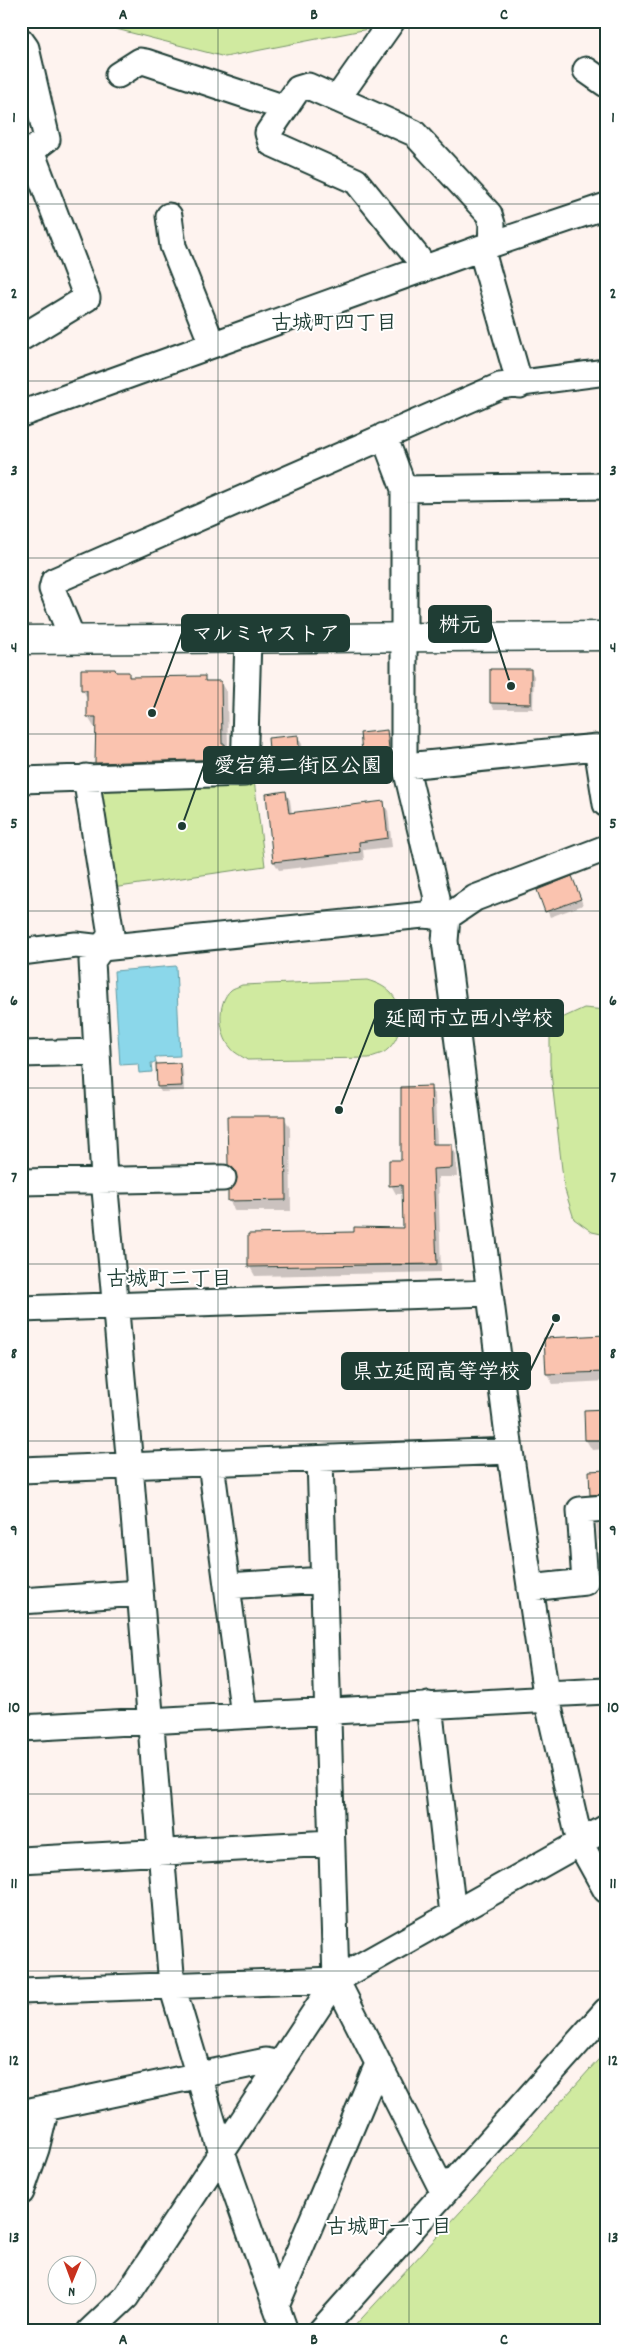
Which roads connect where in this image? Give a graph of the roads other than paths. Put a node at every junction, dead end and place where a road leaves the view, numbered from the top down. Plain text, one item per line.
1 (392, 21) edge
2 (21, 40) edge
3 (118, 75) dead end
4 (337, 99) junction
5 (285, 108) junction
6 (606, 206) edge
7 (168, 216) dead end
8 (486, 246) junction
9 (422, 270) junction
10 (21, 338) edge
11 (212, 344) junction
12 (606, 372) edge
13 (520, 385) junction
14 (21, 414) edge
15 (384, 436) junction
16 (606, 486) edge
17 (404, 489) junction
18 (606, 636) edge
19 (404, 638) junction
20 (248, 639) junction
21 (21, 640) edge
22 (73, 640) junction
23 (406, 766) junction
24 (86, 777) junction
25 (21, 780) edge
26 (606, 804) edge
27 (606, 848) edge
28 (440, 916) junction
29 (102, 948) junction
30 (21, 952) edge
31 (97, 1052) junction
32 (21, 1054) edge
33 (224, 1178) dead end
34 (104, 1179) junction
35 (21, 1182) edge
36 (489, 1294) junction
37 (115, 1306) junction
38 (21, 1309) edge
39 (510, 1451) junction
40 (320, 1459) junction
41 (211, 1462) junction
42 (130, 1466) junction
43 (21, 1470) edge
44 (606, 1508) edge
45 (324, 1580) junction
46 (227, 1586) junction
47 (530, 1588) junction
48 (140, 1593) junction
49 (21, 1601) edge
50 (606, 1691) edge
51 (546, 1694) junction
52 (429, 1706) junction
53 (329, 1711) junction
54 (244, 1716) junction
55 (149, 1721) junction
56 (21, 1728) edge
57 (606, 1828) edge
58 (331, 1843) junction
59 (580, 1843) junction
60 (160, 1852) junction
61 (21, 1860) edge
62 (606, 1890) edge
63 (453, 1914) junction
64 (336, 1980) junction
65 (172, 1986) junction
66 (21, 1991) edge
67 (606, 2011) edge
68 (280, 2064) junction
69 (378, 2064) junction
70 (199, 2074) junction
71 (46, 2108) junction
72 (21, 2114) edge
73 (222, 2153) junction
74 (21, 2192) edge
75 (444, 2193) junction
76 (276, 2306) junction
77 (90, 2331) edge
78 (285, 2331) edge
79 (321, 2331) edge

1 - 4 street
2 - 10 street
3 - 5 street
4 - 5 street
4 - 8 street
5 - 9 street
6 - 8 street
7 - 11 street
8 - 9 street
8 - 13 street
9 - 11 street
11 - 14 street
12 - 13 street
13 - 15 street
15 - 17 street
15 - 22 street
16 - 17 street
17 - 19 street
18 - 19 main road
19 - 20 main road
19 - 23 street
20 - 22 main road
20 - 24 street
21 - 22 main road
23 - 26 street
23 - 28 street
24 - 25 street
24 - 29 street
27 - 28 street
28 - 29 street
28 - 36 street
29 - 30 street
29 - 31 street
31 - 32 street
31 - 34 street
33 - 34 street
34 - 35 street
34 - 37 street
36 - 37 street
36 - 39 street
37 - 38 street
37 - 42 street
39 - 40 street
39 - 47 street
40 - 41 street
40 - 45 street
41 - 42 street
41 - 46 street
42 - 43 street
42 - 48 street
44 - 47 street
45 - 46 street
45 - 53 street
46 - 54 street
47 - 51 street
48 - 49 street
48 - 55 street
50 - 51 street
51 - 52 street
51 - 59 street
52 - 53 street
52 - 63 street
53 - 54 street
53 - 58 street
54 - 55 street
55 - 56 street
55 - 60 street
57 - 59 street
58 - 60 street
58 - 64 street
59 - 62 street
59 - 63 street
60 - 61 street
60 - 65 street
63 - 64 street
64 - 65 street
64 - 68 street
64 - 69 street
65 - 66 street
65 - 70 street
67 - 75 street
68 - 70 street
68 - 73 street
69 - 75 street
69 - 76 street
70 - 71 street
70 - 73 street
71 - 72 street
71 - 74 street
73 - 76 street
73 - 77 street
75 - 79 street
76 - 78 street

